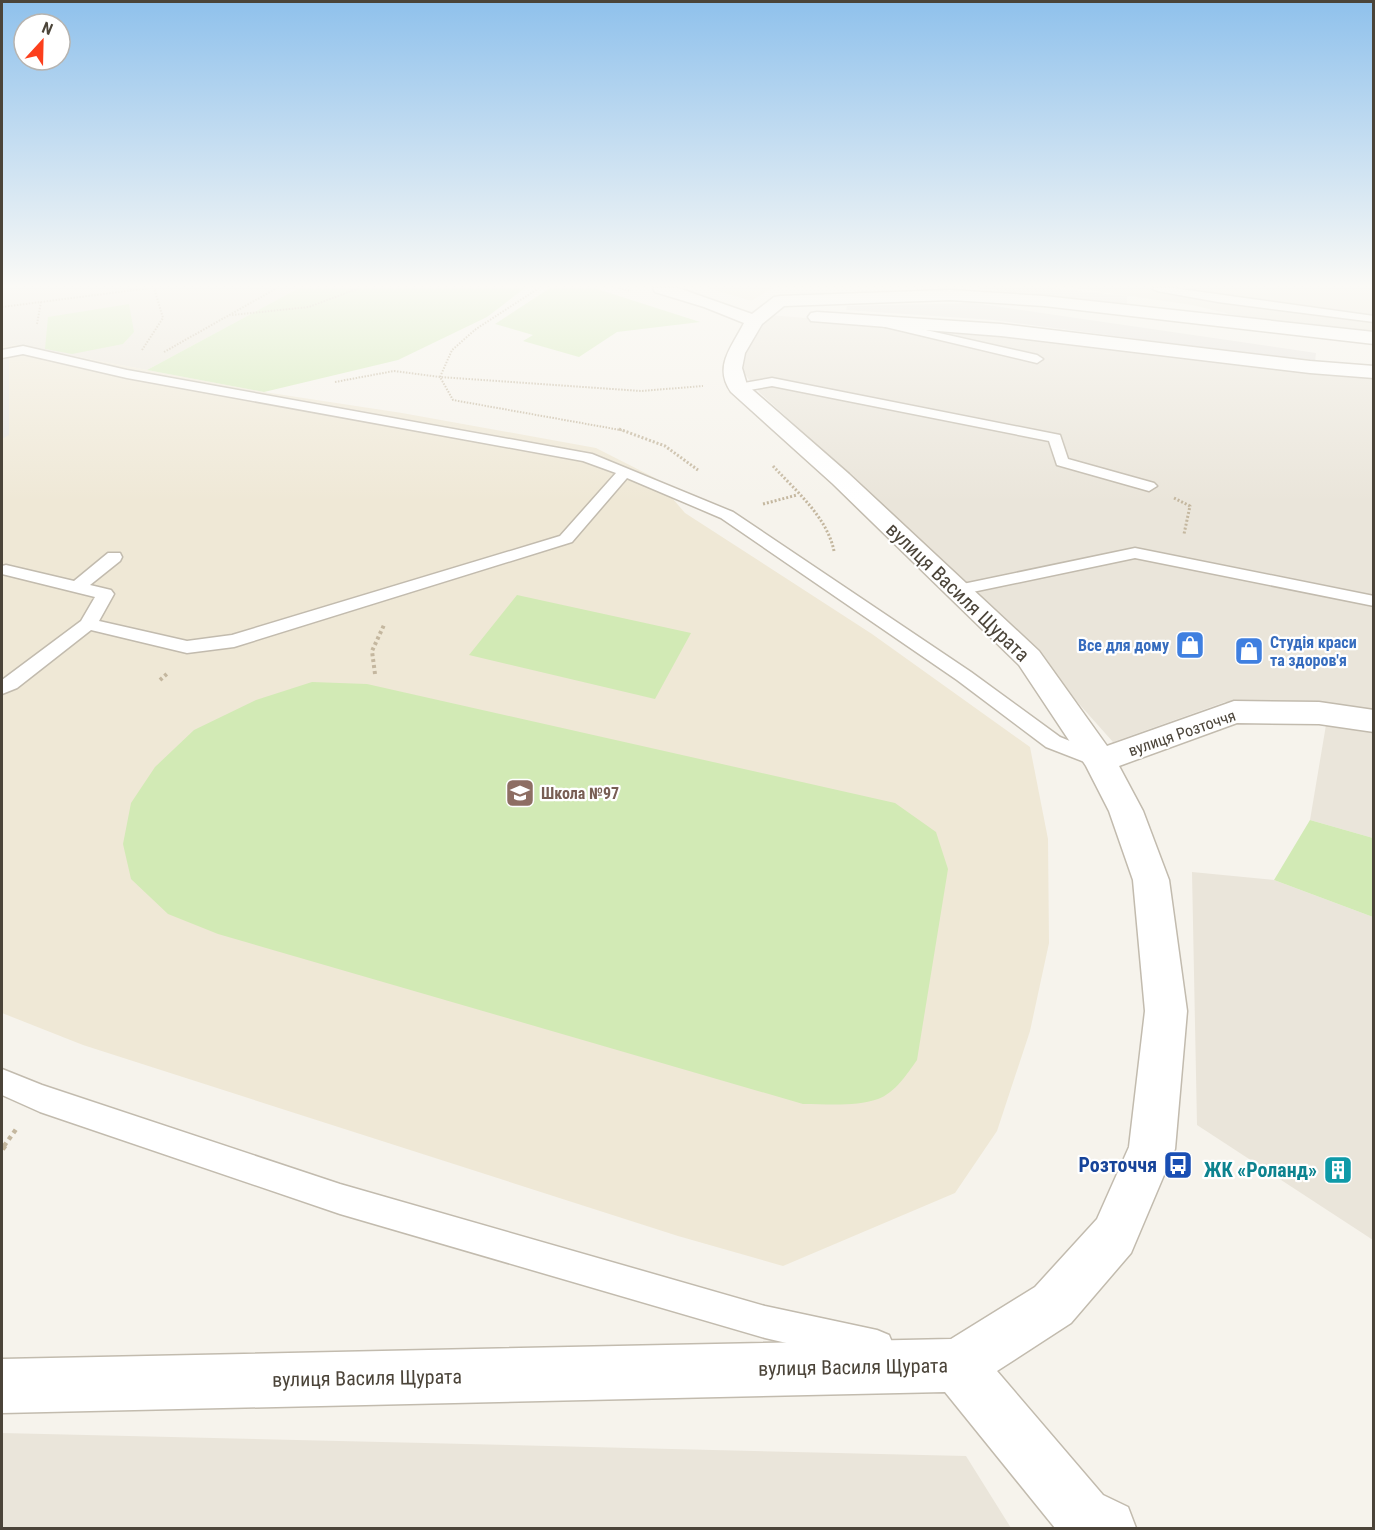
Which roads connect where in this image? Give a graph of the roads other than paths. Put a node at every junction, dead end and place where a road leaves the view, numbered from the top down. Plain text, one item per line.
1 (64, 359) edge
2 (733, 359) edge
3 (1247, 359) edge
4 (1374, 372) edge
5 (724, 386) junction
6 (625, 472) junction
7 (1149, 486) road end
8 (114, 557) dead end
9 (6, 570) dead end
10 (77, 587) junction
11 (958, 590) junction
12 (1374, 601) edge
13 (88, 624) junction
14 (2, 688) edge
15 (1374, 721) edge
16 (1100, 761) junction
17 (2, 1082) edge
18 (957, 1365) junction
19 (2, 1386) edge
20 (1092, 1524) edge

1 - 6 lane
2 - 5 street
3 - 4 street
5 - 7 lane
5 - 11 street, вулиця Василя Щурата
6 - 13 lane
6 - 16 lane
8 - 10 lane
9 - 10 lane
10 - 13 lane
11 - 12 lane
11 - 16 street, вулиця Василя Щурата
13 - 14 lane
15 - 16 street, вулиця Розточчя
16 - 18 street, вулиця Василя Щурата
17 - 18 lane
18 - 19 street, вулиця Василя Щурата
18 - 20 street

